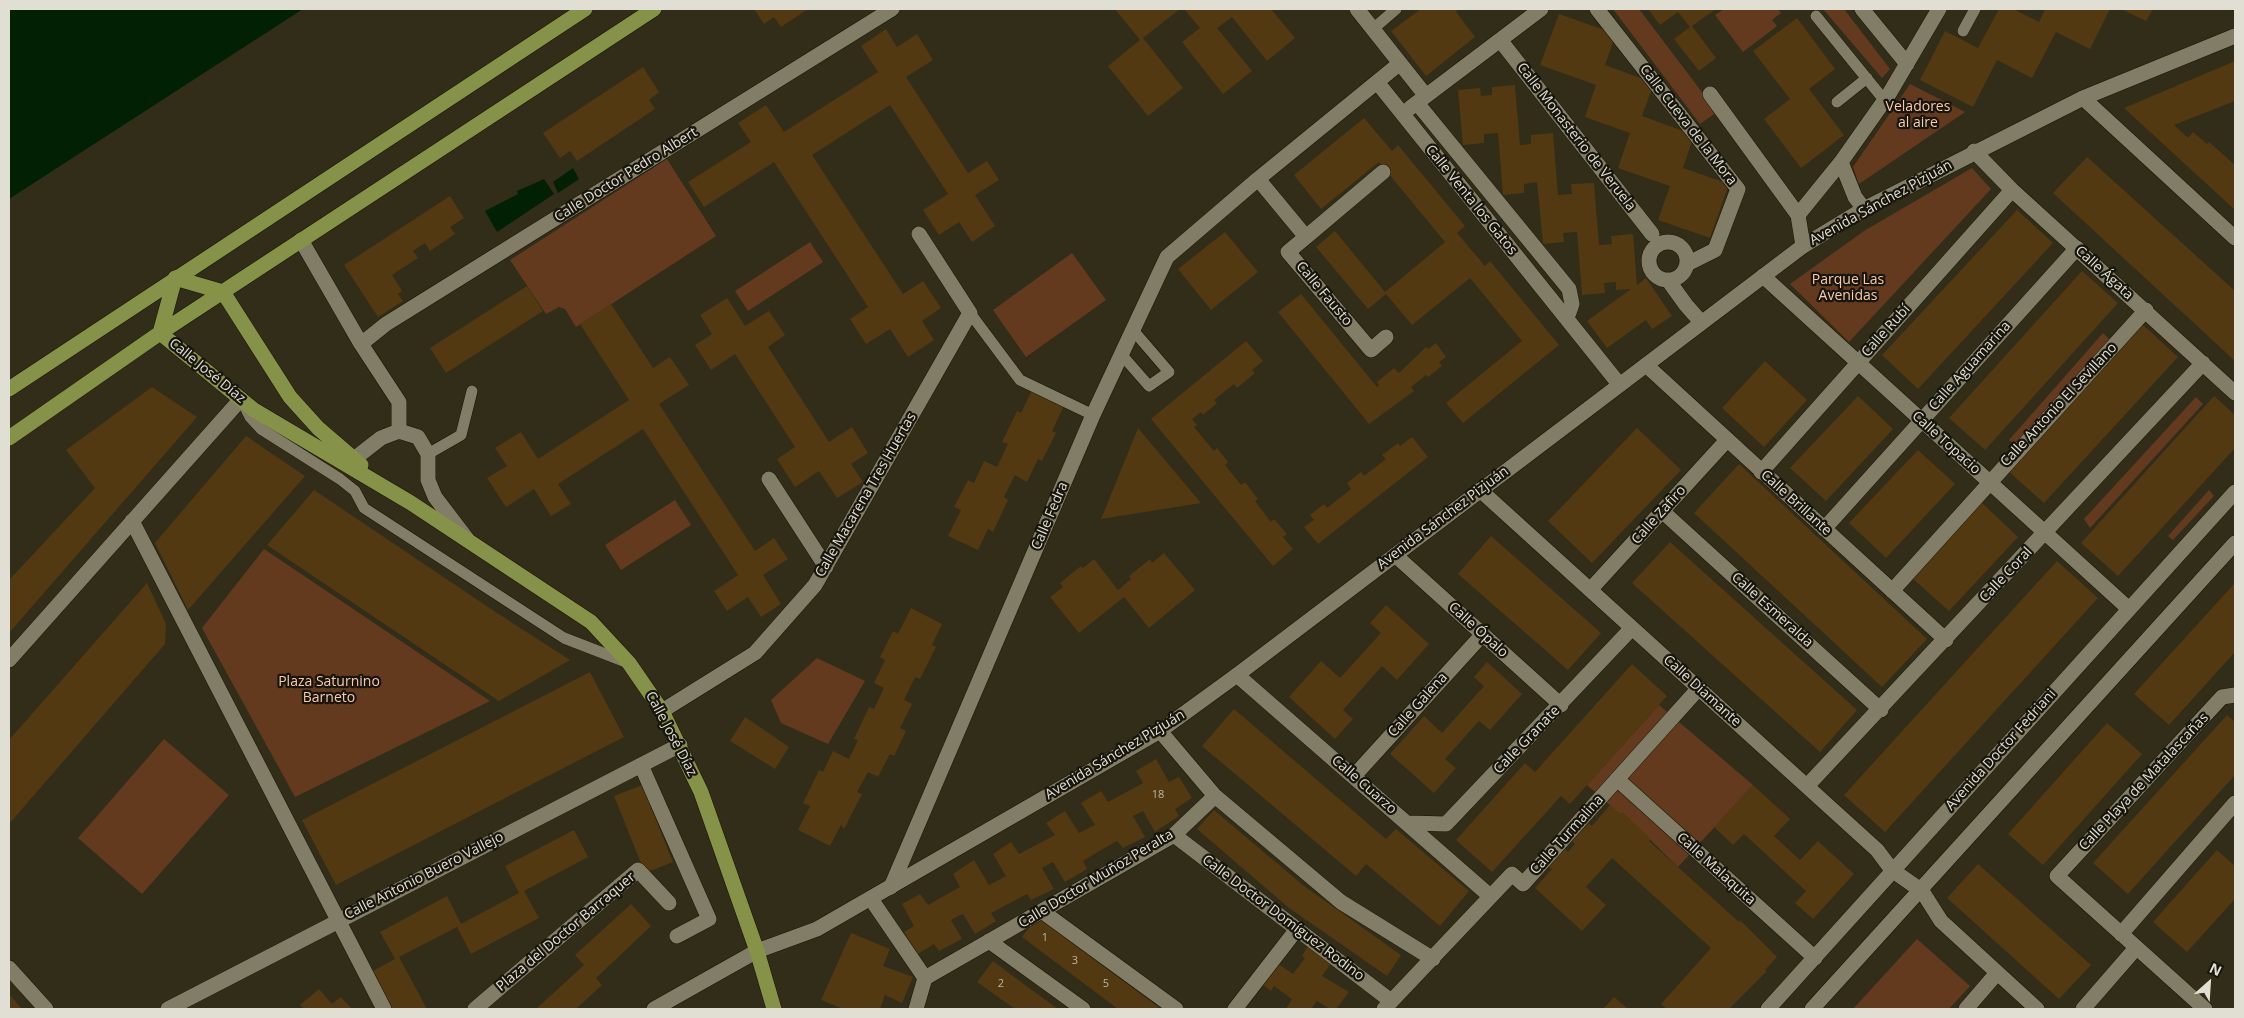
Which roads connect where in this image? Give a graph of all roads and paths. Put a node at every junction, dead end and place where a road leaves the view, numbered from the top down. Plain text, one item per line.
1 (585, 9) edge
2 (654, 9) edge
3 (892, 9) edge
4 (1357, 9) edge
5 (1396, 9) edge
6 (1542, 9) edge
7 (1597, 9) edge
8 (1862, 9) edge
9 (1939, 9) edge
10 (1975, 9) edge
11 (1816, 16) dead end
12 (1373, 29) junction
13 (1963, 31) dead end
14 (2235, 36) edge
15 (1500, 40) junction
16 (1400, 64) junction
17 (1907, 64) junction
18 (1867, 78) junction
19 (1377, 82) junction
20 (1710, 94) dead end
21 (2083, 98) junction
22 (1421, 100) junction
23 (1885, 101) junction
24 (1837, 102) dead end
25 (1403, 114) junction
26 (1974, 151) junction
27 (1841, 162) junction
28 (1383, 172) dead end
29 (1258, 179) junction
30 (2012, 190) junction
31 (1864, 209) junction
32 (1798, 215) junction
33 (919, 234) dead end
34 (1652, 234) dead end
35 (1306, 237) junction
36 (2235, 238) edge
37 (301, 240) junction
38 (1803, 246) junction
39 (2077, 248) junction
40 (1687, 264) junction
41 (1763, 276) junction
42 (175, 278) junction
43 (1668, 280) junction
44 (223, 292) junction
45 (2146, 310) junction
46 (970, 313) junction
47 (1565, 317) junction
48 (1701, 322) junction
49 (1132, 329) junction
50 (160, 333) junction
51 (1386, 337) dead end
52 (361, 344) junction
53 (1121, 354) junction
54 (1858, 362) junction
55 (2203, 362) junction
56 (1646, 365) junction
57 (1619, 384) junction
58 (9, 389) edge
59 (472, 391) dead end
60 (2235, 393) edge
61 (241, 399) junction
62 (1093, 415) junction
63 (1921, 420) junction
64 (399, 431) junction
65 (9, 438) edge
66 (1727, 440) junction
67 (428, 454) junction
68 (354, 459) junction
69 (1761, 472) junction
70 (769, 479) dead end
71 (1989, 482) junction
72 (1480, 490) junction
73 (2235, 492) edge
74 (411, 504) junction
75 (1662, 511) junction
76 (132, 521) junction
77 (1824, 529) junction
78 (2045, 533) junction
79 (2235, 543) edge
80 (471, 544) junction
81 (1395, 555) junction
82 (826, 567) junction
83 (1590, 590) junction
84 (1892, 591) junction
85 (2129, 609) junction
86 (1632, 628) junction
87 (1483, 634) junction
88 (1946, 640) junction
89 (9, 660) edge
90 (629, 663) junction
91 (1237, 675) junction
92 (1699, 688) junction
93 (2235, 695) edge
94 (1561, 705) junction
95 (1881, 710) junction
96 (662, 711) junction
97 (1160, 731) junction
98 (680, 745) junction
99 (641, 765) junction
100 (1354, 776) junction
101 (1617, 779) junction
102 (1807, 786) junction
103 (1215, 796) junction
104 (2235, 803) edge
105 (1409, 823) junction
106 (1174, 835) junction
107 (1892, 870) junction
108 (891, 886) junction
109 (1922, 890) junction
110 (1490, 896) junction
111 (871, 899) junction
112 (669, 903) dead end
113 (1043, 912) junction
114 (337, 921) junction
115 (1297, 929) junction
116 (2121, 934) junction
117 (677, 936) dead end
118 (989, 941) junction
119 (2136, 948) junction
120 (757, 951) junction
121 (1815, 958) junction
122 (1433, 959) junction
123 (9, 968) edge
124 (1997, 973) junction
125 (925, 978) junction
126 (1388, 1005) edge
127 (481, 1007) edge
128 (46, 1009) edge
129 (168, 1009) edge
130 (384, 1009) edge
131 (654, 1009) edge
132 (774, 1009) edge
133 (916, 1009) edge
134 (1083, 1009) edge
135 (1176, 1009) edge
136 (1235, 1009) edge
137 (1768, 1009) edge
138 (1812, 1009) edge
139 (1966, 1009) edge
140 (2037, 1009) edge
141 (2083, 1009) edge
142 (2205, 1009) edge

1 - 42 main road
2 - 37 main road
3 - 52 street, Calle Doctor Pedro Albert
4 - 12 street, Calle Venta los Gatos
5 - 12 lane
6 - 15 street
7 - 40 street, Calle Cueva de la Mora
8 - 17 street
9 - 17 street
10 - 13 lane
11 - 18 lane
12 - 16 street, Calle Venta los Gatos
14 - 21 street, Avenida Sánchez Pizjuán
15 - 22 street
15 - 34 street, Calle Monasterio de Veruela
16 - 19 street, Calle Fedra
16 - 22 street, Calle Venta los Gatos
17 - 23 street
18 - 23 lane
18 - 24 lane
19 - 25 street, Calle Venta los Gatos
19 - 29 street, Calle Fedra
20 - 32 street
21 - 26 street, Avenida Sánchez Pizjuán
21 - 36 street
22 - 25 street
22 - 47 street, Calle Venta los Gatos
23 - 27 street
25 - 47 street, Calle Venta los Gatos
26 - 30 street, Calle Ágata
26 - 31 street, Avenida Sánchez Pizjuán
27 - 31 street
27 - 32 street
28 - 35 street
29 - 35 street
29 - 49 street, Calle Fedra
30 - 39 street, Calle Ágata
30 - 54 street, Calle Rubí
31 - 38 street, Avenida Sánchez Pizjuán
32 - 38 street
33 - 46 street
35 - 51 street, Calle Fausto
37 - 44 main road
37 - 52 street
38 - 41 street, Avenida Sánchez Pizjuán
39 - 45 street, Calle Ágata
39 - 63 street, Calle Aguamarina
40 - 43 street
40 - 43 street
41 - 48 street, Avenida Sánchez Pizjuán
41 - 54 street, Calle Topacio
42 - 44 main road
42 - 50 main road, Calle José Díaz
42 - 58 main road
43 - 48 street
44 - 50 main road
44 - 68 main road, Calle José Díaz
45 - 55 street, Calle Ágata
45 - 71 street, Calle Antonio El Sevillano
46 - 62 lane
46 - 82 street, Calle Macarena Tres Huertas
47 - 57 street, Calle Venta los Gatos
48 - 56 street, Avenida Sánchez Pizjuán
49 - 53 street, Calle Fedra
49 - 53 lane
50 - 61 main road, Calle José Díaz
50 - 65 main road
52 - 64 street
53 - 62 street, Calle Fedra
54 - 63 street, Calle Topacio
54 - 69 street, Calle Rubí
55 - 60 street, Calle Ágata
55 - 78 street, Calle Coral
56 - 57 street, Avenida Sánchez Pizjuán
56 - 66 street, Calle Brillante
57 - 72 street, Avenida Sánchez Pizjuán
59 - 67 lane
61 - 74 main road, Calle José Díaz
61 - 76 street
61 - 90 lane
62 - 108 street, Calle Fedra
63 - 71 street, Calle Topacio
63 - 77 street, Calle Aguamarina
64 - 67 street
64 - 68 street
66 - 69 street, Calle Brillante
66 - 75 street, Calle Zafiro
67 - 80 street
68 - 74 main road, Calle José Díaz
69 - 77 street, Calle Brillante
70 - 82 street
71 - 78 street, Calle Topacio
71 - 84 street, Calle Antonio El Sevillano
72 - 81 street, Avenida Sánchez Pizjuán
72 - 83 street, Calle Diamante
73 - 85 street, Avenida Doctor Fedriani
74 - 80 main road, Calle José Díaz
75 - 83 street, Calle Zafiro
75 - 95 street, Calle Esmeralda
76 - 89 street
76 - 114 street
77 - 84 street, Calle Brillante
78 - 85 street, Calle Topacio
78 - 88 street, Calle Coral
79 - 109 street
80 - 90 main road, Calle José Díaz
81 - 87 street, Calle Ópalo
81 - 91 street, Avenida Sánchez Pizjuán
82 - 96 street, Calle Macarena Tres Huertas
83 - 86 street, Calle Diamante
84 - 88 street, Calle Brillante
85 - 107 street, Avenida Doctor Fedriani
86 - 92 street, Calle Diamante
86 - 94 street, Calle Granate
87 - 94 street, Calle Ópalo
87 - 100 street, Calle Galena
88 - 95 street, Calle Coral
90 - 96 main road, Calle José Díaz
91 - 97 street, Avenida Sánchez Pizjuán
91 - 100 street, Calle Cuarzo
92 - 101 street, Calle Turmalina
92 - 102 street, Calle Diamante
93 - 116 street, Calle Playa de Matalascañas
94 - 105 street, Calle Granate
95 - 102 street, Calle Coral
96 - 98 main road, Calle José Díaz
97 - 103 street
97 - 108 street, Avenida Sánchez Pizjuán
98 - 99 street, Calle Antonio Buero Vallejo
98 - 120 main road, Calle José Díaz
99 - 114 street, Calle Antonio Buero Vallejo
99 - 117 street
100 - 105 street, Calle Cuarzo
101 - 110 street, Calle Turmalina
101 - 121 street, Calle Malaquita
102 - 107 street, Calle Diamante
103 - 106 street, Calle Doctor Muñoz Peralta
103 - 122 street
104 - 116 street
105 - 110 street, Calle Cuarzo
106 - 113 street, Calle Doctor Muñoz Peralta
106 - 115 street, Calle Doctor Domíguez Rodino
107 - 109 street, Calle Diamante
107 - 121 street, Avenida Doctor Fedriani
108 - 111 street, Avenida Sánchez Pizjuán
109 - 124 street
109 - 138 street
110 - 122 street, Calle Turmalina
111 - 120 street, Avenida Sánchez Pizjuán
111 - 125 street
112 - 127 street, Plaza del Doctor Barraquer
113 - 118 street, Calle Doctor Muñoz Peralta
113 - 135 street
114 - 129 street, Calle Antonio Buero Vallejo
114 - 130 street
115 - 126 street, Calle Doctor Domíguez Rodino
115 - 136 street
116 - 119 street
118 - 125 street, Calle Doctor Muñoz Peralta
118 - 134 street
119 - 141 street
119 - 142 street
120 - 131 street, Avenida Sánchez Pizjuán
120 - 132 main road, Calle José Díaz
121 - 137 street, Avenida Doctor Fedriani
122 - 126 street, Calle Turmalina
123 - 128 street
124 - 139 street
124 - 140 street
125 - 133 street

